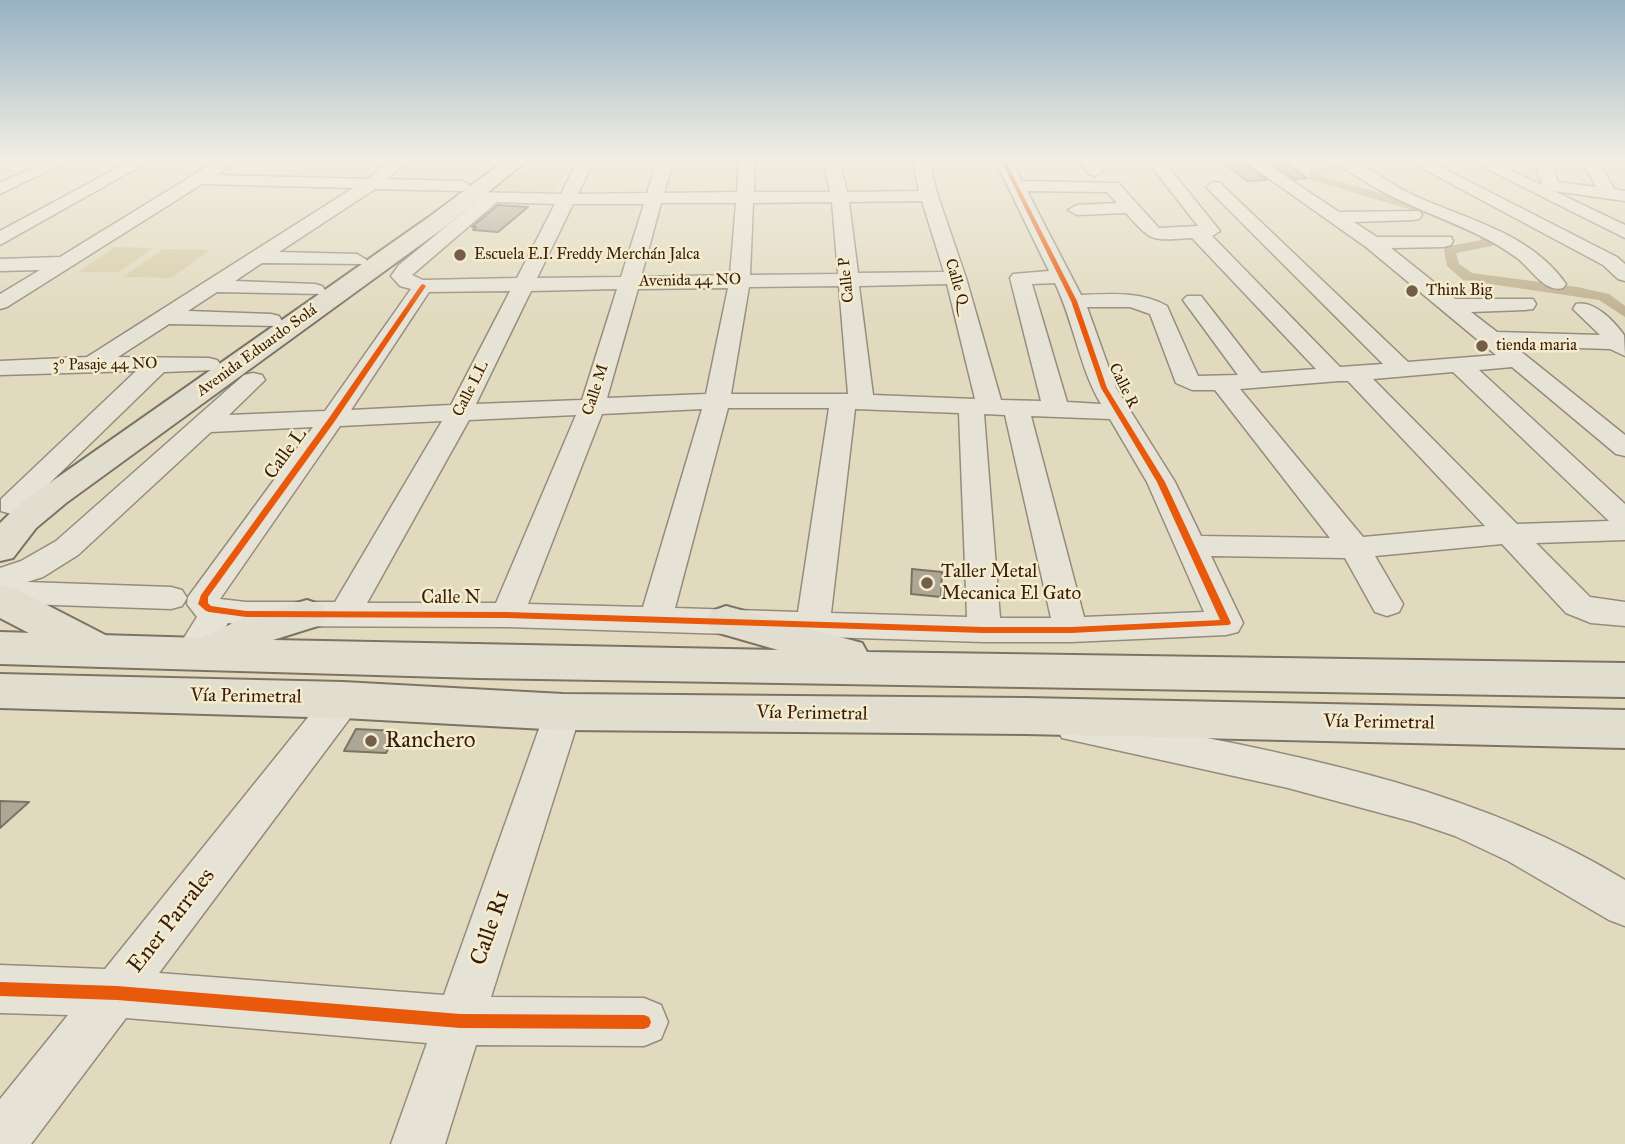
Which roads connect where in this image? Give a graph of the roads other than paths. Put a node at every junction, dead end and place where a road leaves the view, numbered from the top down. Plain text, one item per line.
1 (50, 211) edge
2 (144, 211) edge
3 (328, 211) edge
4 (439, 211) edge
5 (476, 211) edge
6 (559, 211) edge
7 (650, 211) edge
8 (743, 211) edge
9 (841, 211) edge
10 (934, 211) edge
11 (1030, 211) edge
12 (1135, 211) edge
13 (1190, 211) edge
14 (1239, 211) edge
15 (1320, 211) edge
16 (1328, 211) edge
17 (1446, 211) edge
18 (1514, 211) edge
19 (1585, 211) edge
20 (1413, 215) dead end
21 (1337, 217) junction
22 (1601, 219) junction
23 (425, 222) junction
24 (1535, 222) junction
25 (1625, 224) edge
26 (1481, 228) junction
27 (1257, 229) junction
28 (1204, 232) junction
29 (1625, 232) edge
30 (0, 239) edge
31 (1444, 241) dead end
32 (1373, 243) junction
33 (256, 257) junction
34 (357, 260) junction
35 (60, 263) junction
36 (0, 265) edge
37 (1401, 272) junction
38 (1625, 275) edge
39 (1062, 277) junction
40 (956, 278) junction
41 (847, 279) junction
42 (740, 280) junction
43 (630, 281) junction
44 (524, 283) junction
45 (1556, 284) dead end
46 (212, 286) junction
47 (423, 286) junction
48 (315, 290) junction
49 (1194, 299) dead end
50 (1074, 302) junction
51 (0, 303) edge
52 (1525, 304) dead end
53 (1450, 306) junction
54 (1584, 309) dead end
55 (164, 317) junction
56 (271, 321) junction
57 (1492, 340) junction
58 (1620, 346) edge
59 (1509, 361) junction
60 (92, 364) junction
61 (158, 364) junction
62 (1458, 364) junction
63 (209, 365) junction
64 (31, 367) junction
65 (1401, 368) junction
66 (0, 369) edge
67 (1345, 374) junction
68 (253, 380) dead end
69 (1255, 381) junction
70 (1222, 383) junction
71 (0, 389) edge
72 (717, 401) junction
73 (852, 402) junction
74 (992, 407) junction
75 (592, 408) junction
76 (1056, 409) junction
77 (1119, 412) junction
78 (459, 414) junction
79 (332, 419) junction
80 (205, 424) junction
81 (1619, 443) edge
82 (6, 508) edge
83 (1625, 520) edge
84 (1625, 530) edge
85 (1508, 534) junction
86 (1192, 546) junction
87 (1355, 548) junction
88 (0, 549) edge
89 (1, 592) edge
90 (170, 598) dead end
91 (1387, 604) dead end
92 (233, 612) junction
93 (1625, 614) edge
94 (326, 615) junction
95 (507, 615) junction
96 (656, 619) junction
97 (726, 621) junction
98 (813, 624) junction
99 (1226, 624) joint
100 (984, 630) junction
101 (1071, 630) junction
102 (0, 649) edge
103 (100, 651) junction
104 (200, 653) junction
105 (892, 668) junction
106 (1625, 680) edge
107 (5, 695) edge
108 (343, 700) junction
109 (563, 712) junction
110 (1026, 716) junction
111 (1625, 729) edge
112 (1625, 905) edge
113 (0, 989) edge
114 (117, 993) junction
115 (460, 1021) junction
116 (644, 1022) dead end
117 (0, 1141) edge
118 (418, 1144) edge

1 - 30 street
2 - 35 street
3 - 33 street
4 - 23 main road, Avenida Eduardo Solá
5 - 47 street
6 - 44 street, Calle LL
7 - 43 street, Calle M
8 - 42 street
9 - 41 street, Calle P
10 - 40 street, Calle Q
11 - 39 street, Calle R
12 - 28 street
13 - 28 street
14 - 27 street
15 - 37 street
16 - 21 street
17 - 26 street
18 - 24 street
19 - 22 street
20 - 21 street
21 - 32 street
22 - 24 street
22 - 25 street
22 - 29 street
23 - 34 main road, Avenida Eduardo Solá
23 - 88 main road, Avenida Eduardo Solá
24 - 26 street
24 - 38 street
26 - 45 street
27 - 28 street
27 - 65 street
28 - 67 street
31 - 32 street
32 - 37 street
33 - 34 street
33 - 46 street
34 - 48 main road, Avenida Eduardo Solá
35 - 36 street
35 - 51 street
37 - 53 street
37 - 59 street
39 - 50 street, Calle R
39 - 76 street
40 - 41 street, Avenida 44 NO
40 - 74 street, Calle Q
41 - 42 street, Avenida 44 NO
41 - 73 street, Calle P
42 - 43 street, Avenida 44 NO
42 - 72 street
43 - 44 street, Avenida 44 NO
43 - 75 street, Calle M
44 - 47 street, Avenida 44 NO
44 - 78 street, Calle LL
46 - 48 street
46 - 55 street
47 - 79 street, Calle L
48 - 56 main road, Avenida Eduardo Solá
49 - 69 street
50 - 70 street
50 - 77 street, Calle R
52 - 53 street
53 - 57 street
54 - 58 street
55 - 56 street
55 - 60 street
56 - 63 main road, Avenida Eduardo Solá
57 - 58 street
57 - 81 street
59 - 62 street
59 - 81 street
60 - 61 street, 3º Pasaje 44 NO
60 - 64 street, 3º Pasaje 44 NO
61 - 63 street, 3º Pasaje 44 NO
61 - 82 street
62 - 65 street
62 - 83 street
63 - 82 main road, Avenida Eduardo Solá
64 - 66 street, 3º Pasaje 44 NO
64 - 71 street
65 - 67 street
67 - 69 street
67 - 85 street
68 - 80 street
69 - 70 street
70 - 87 street
72 - 73 street
72 - 75 street
72 - 96 street
73 - 74 street
73 - 98 street, Calle P
74 - 76 street
74 - 100 street
74 - 101 street
75 - 78 street
75 - 95 street, Calle M
76 - 77 street
77 - 86 street, Calle R
78 - 79 street
78 - 94 street, Calle LL
79 - 80 street
79 - 92 street, Calle L
80 - 89 street
84 - 85 street
85 - 87 street
85 - 93 street
86 - 87 street
86 - 99 street, Calle R
87 - 91 street
89 - 90 street
89 - 103 main road
92 - 94 street, Calle N
92 - 104 street
94 - 95 street, Calle N
94 - 104 main road
95 - 96 street, Calle N
96 - 97 street, Calle N
97 - 98 street, Calle N
97 - 105 main road
98 - 100 street, Calle N
99 - 101 street, Calle N
100 - 101 street, Calle N
102 - 103 main road
103 - 104 main road
104 - 105 main road
105 - 106 main road
107 - 108 main road, Vía Perimetral
108 - 109 main road, Vía Perimetral
108 - 114 street, Ener Parrales
109 - 110 main road, Vía Perimetral
109 - 115 street, Calle R1
110 - 111 main road, Vía Perimetral
110 - 112 street
113 - 114 street
114 - 115 street
114 - 117 street, Ener Parrales
115 - 116 street
115 - 118 street, Calle R1

